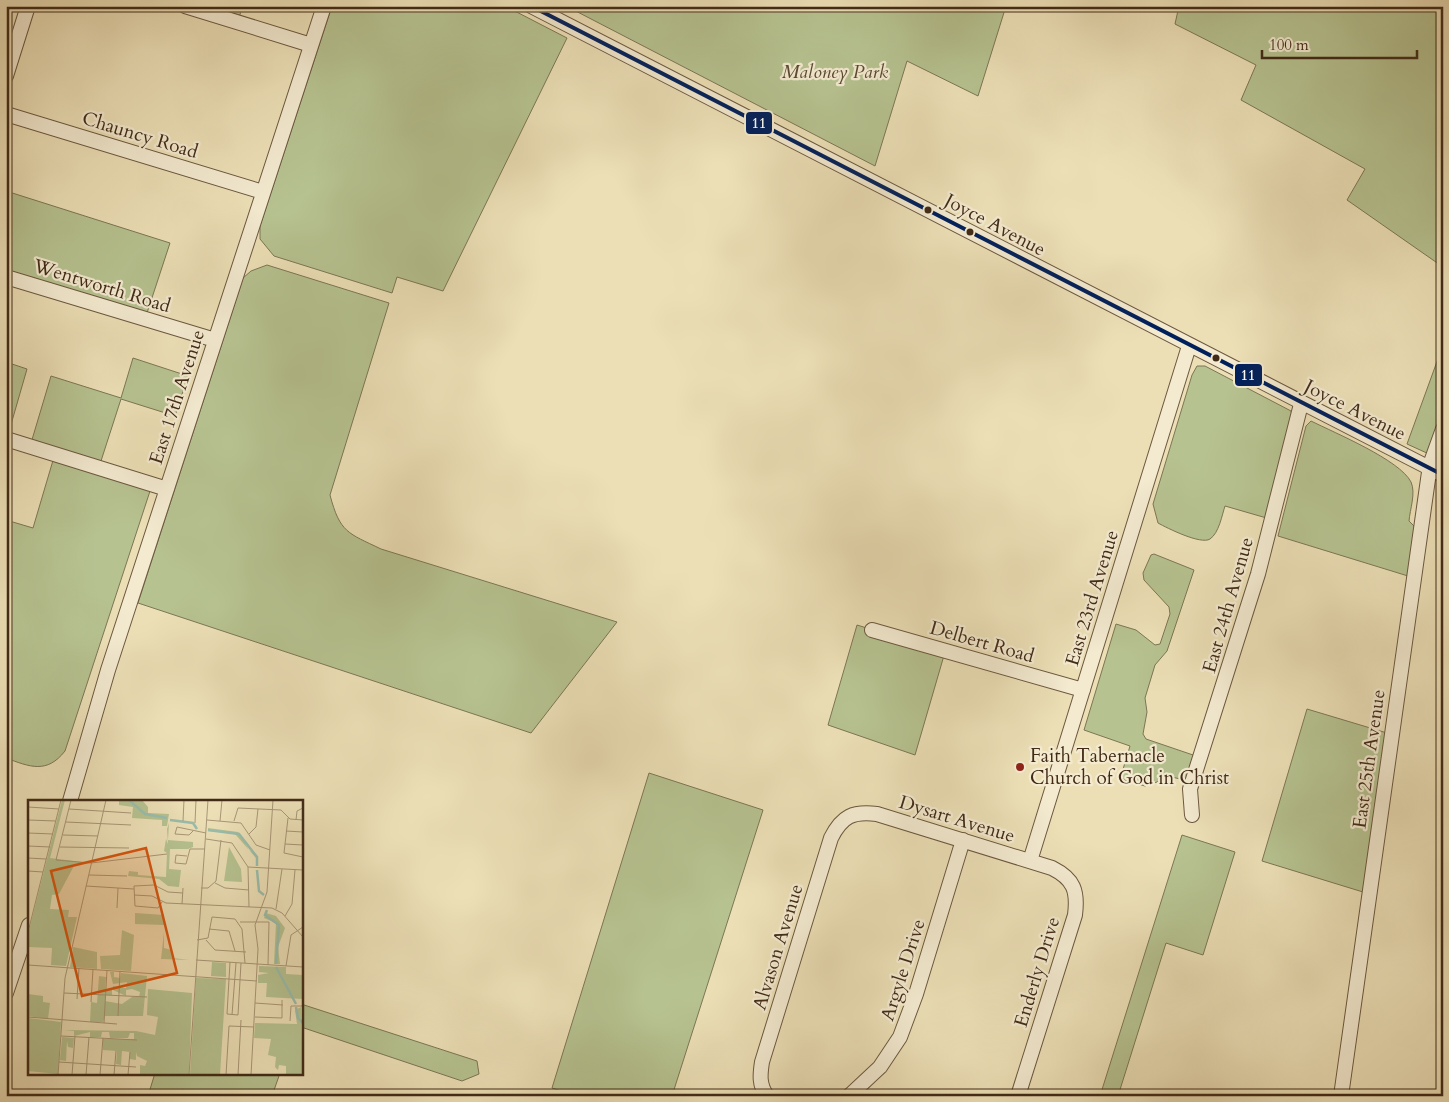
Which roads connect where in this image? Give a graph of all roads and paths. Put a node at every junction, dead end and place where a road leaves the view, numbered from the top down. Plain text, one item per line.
1 (28, 6) edge
2 (186, 6) edge
3 (324, 6) edge
4 (531, 6) edge
5 (311, 45) junction
6 (6, 76) edge
7 (6, 114) edge
8 (263, 192) junction
9 (6, 277) edge
10 (215, 340) junction
11 (1189, 346) junction
12 (1301, 404) junction
13 (1443, 430) edge
14 (6, 440) edge
15 (1430, 468) junction
16 (1443, 475) edge
17 (167, 489) junction
18 (872, 630) dead end
19 (1083, 690) junction
20 (70, 800) edge
21 (850, 815) joint
22 (1192, 815) dead end
23 (963, 840) junction
24 (1030, 861) junction
25 (1052, 868) joint
26 (28, 928) edge
27 (6, 993) edge
28 (767, 1096) edge
29 (849, 1096) edge
30 (1018, 1096) edge
31 (1341, 1096) edge

1 - 6 street
2 - 5 street
3 - 5 street, East 17th Avenue
4 - 11 street, Joyce Avenue
5 - 8 street, East 17th Avenue
7 - 8 street, Chauncy Road
8 - 10 street, East 17th Avenue
9 - 10 street, Wentworth Road
10 - 17 street, East 17th Avenue
11 - 12 street, Joyce Avenue
11 - 19 street, East 23rd Avenue
12 - 15 street, Joyce Avenue
12 - 22 street, East 24th Avenue
13 - 15 street, East 25th Avenue
14 - 17 street
15 - 16 street, Joyce Avenue
15 - 31 street, East 25th Avenue
17 - 20 street, East 17th Avenue
18 - 19 street, Delbert Road
19 - 24 street, East 23rd Avenue
21 - 23 street, Dysart Avenue
21 - 28 street, Alvason Avenue
23 - 24 street, Dysart Avenue
23 - 29 street, Argyle Drive
24 - 25 street, Dysart Avenue
25 - 30 street, Enderly Drive
26 - 27 street

